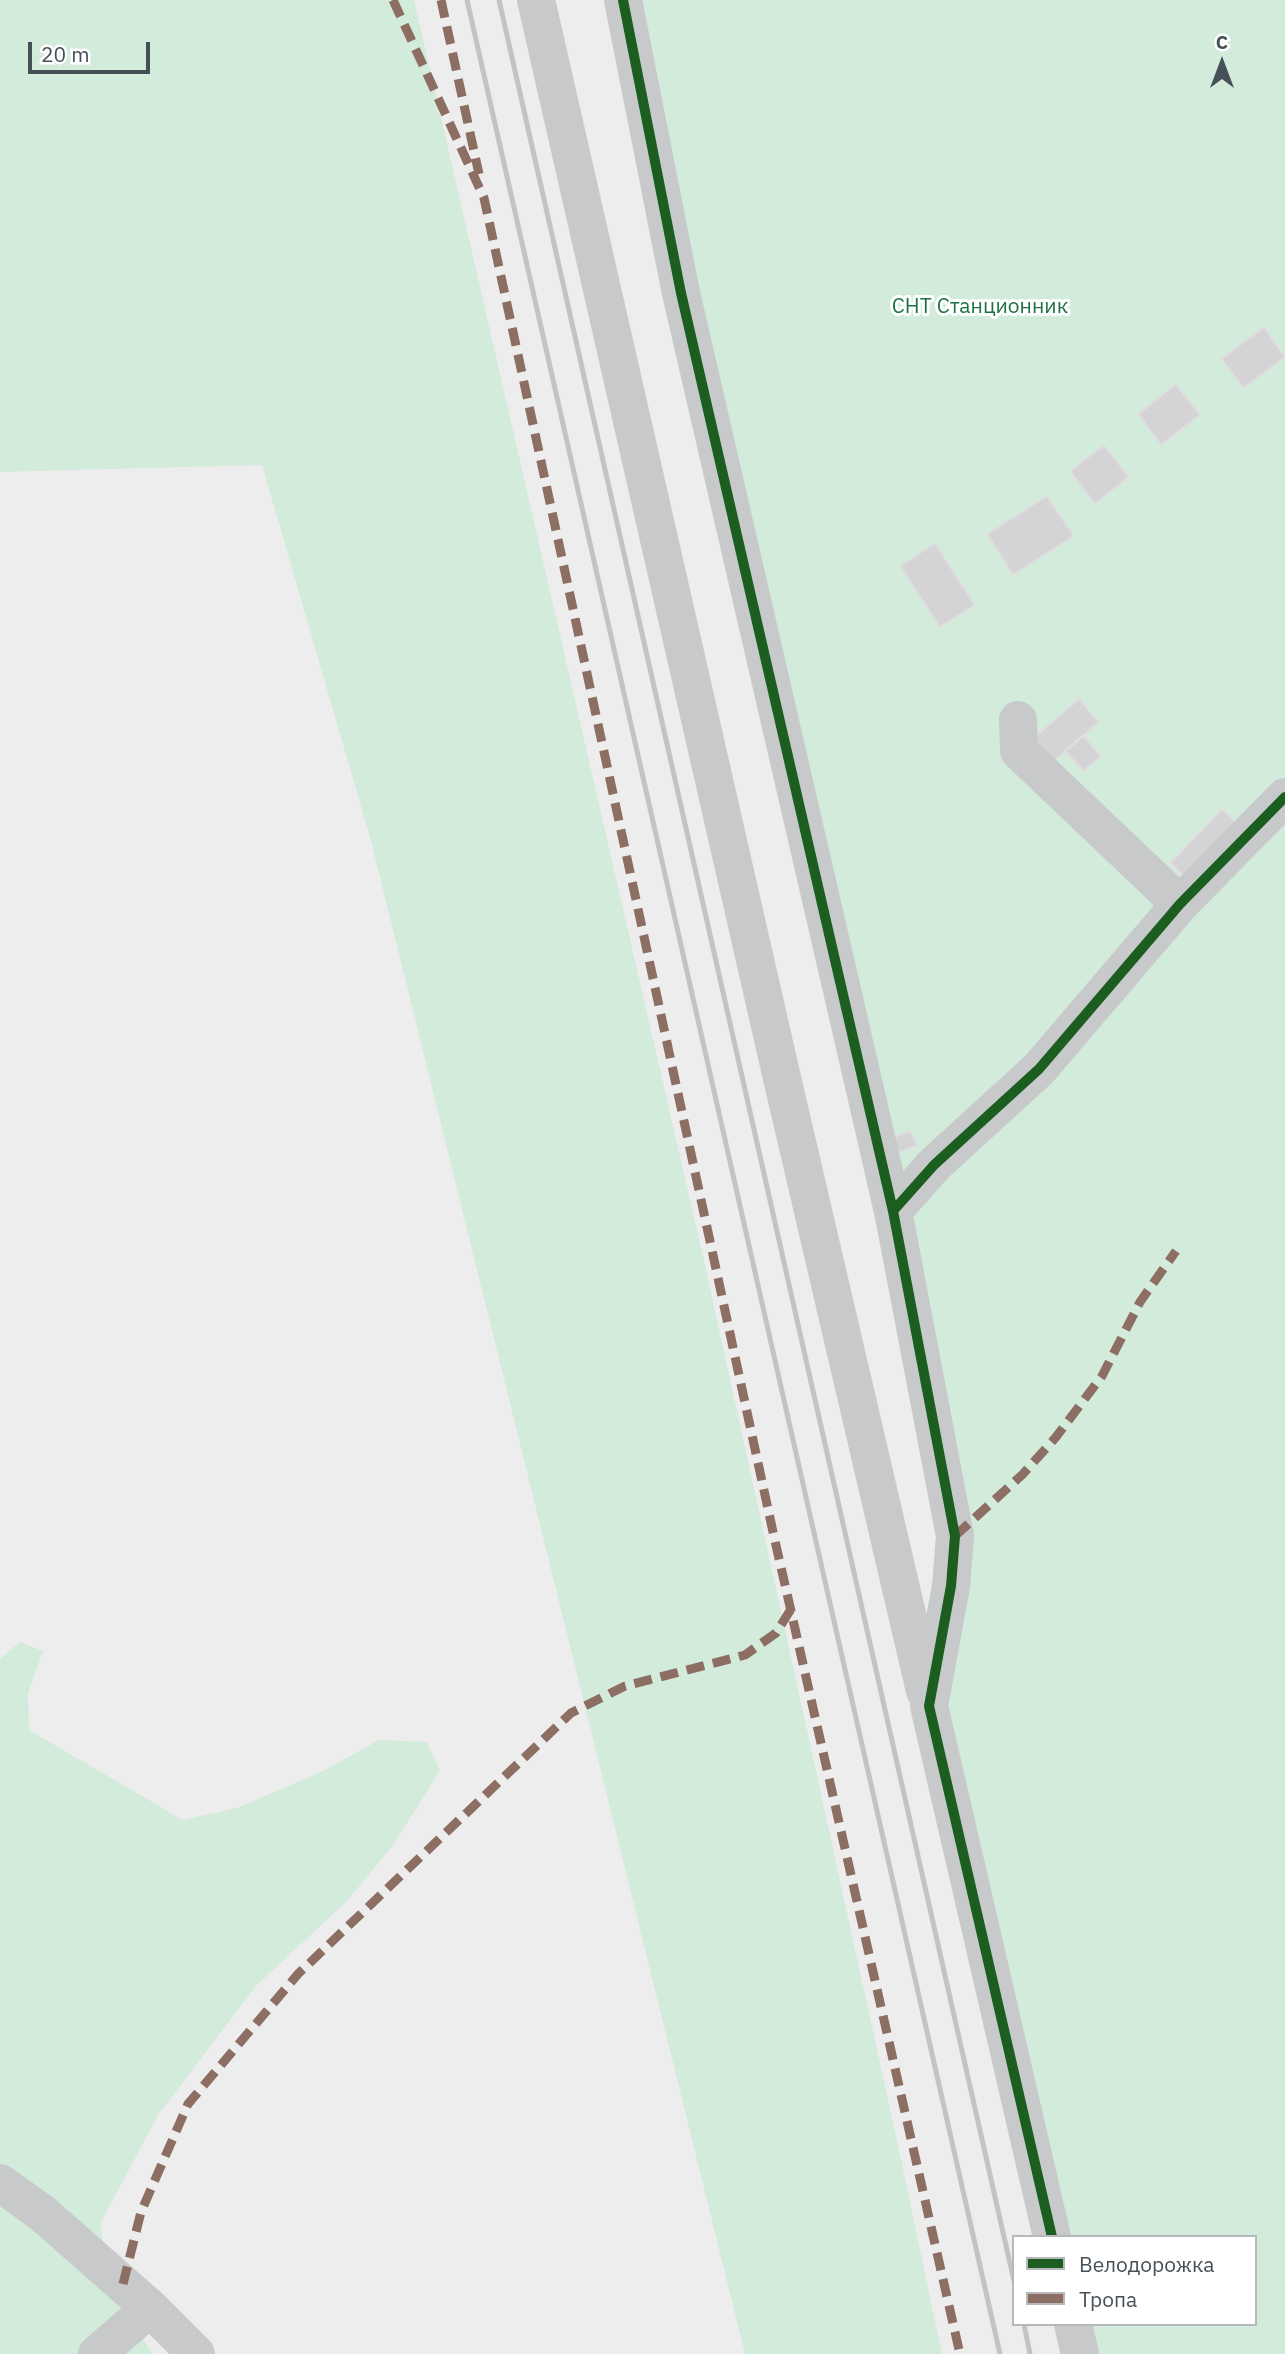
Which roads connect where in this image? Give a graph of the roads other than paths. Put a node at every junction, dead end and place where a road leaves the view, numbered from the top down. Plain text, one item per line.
1 (536, 0) edge
2 (623, 0) edge
3 (1018, 720) dead end
4 (1285, 797) edge
5 (1180, 904) junction
6 (892, 1211) junction
7 (929, 1706) junction
8 (0, 2183) edge
9 (1052, 2235) edge
10 (150, 2308) junction
11 (1073, 2326) edge
12 (97, 2354) edge
13 (196, 2354) edge
14 (1080, 2354) edge

1 - 7 street
2 - 6 street
3 - 5 street
4 - 5 street
5 - 6 street
6 - 7 street
7 - 9 street
8 - 10 street
10 - 12 street
10 - 13 street
11 - 14 street

